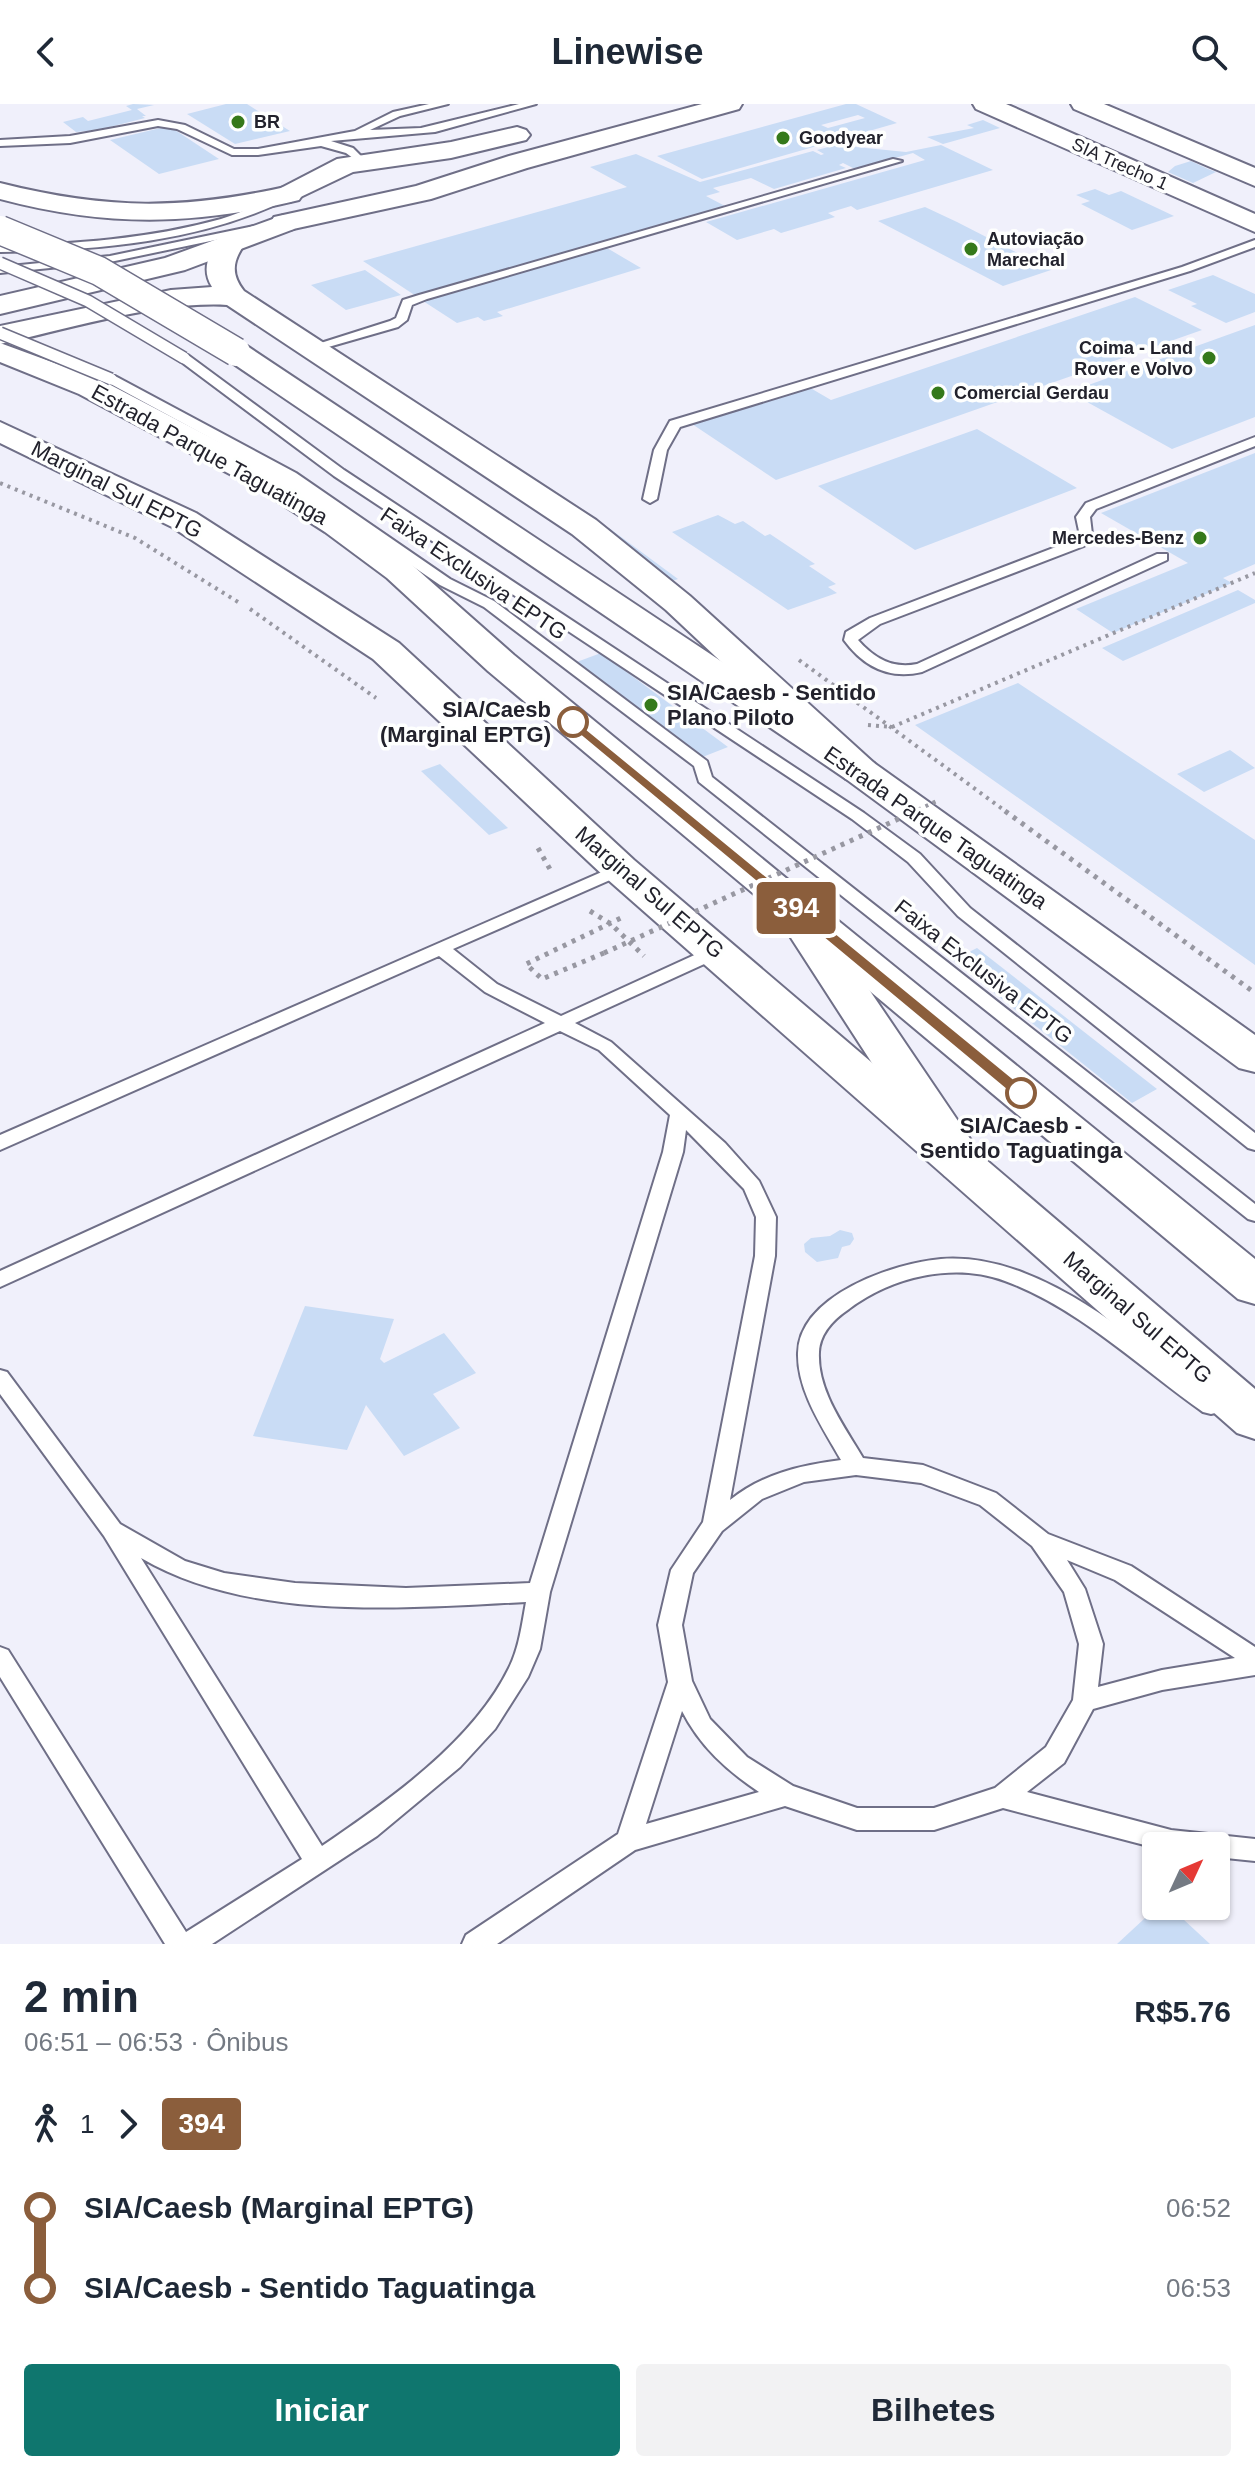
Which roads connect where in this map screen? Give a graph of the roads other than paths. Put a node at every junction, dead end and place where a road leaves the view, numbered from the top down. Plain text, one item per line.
1 (443, 104) edge
2 (531, 104) edge
3 (730, 104) edge
4 (985, 104) edge
5 (1083, 104) edge
6 (548, 127) dead end
7 (357, 133) junction
8 (0, 143) edge
9 (315, 143) junction
10 (393, 156) junction
11 (361, 161) junction
12 (897, 161) dead end
13 (333, 171) junction
14 (1255, 178) edge
15 (445, 185) junction
16 (0, 191) edge
17 (290, 194) junction
18 (378, 203) junction
19 (1210, 204) junction
20 (1255, 204) edge
21 (284, 223) junction
22 (1255, 224) edge
23 (0, 230) edge
24 (232, 242) junction
25 (1255, 243) edge
26 (0, 249) edge
27 (0, 263) edge
28 (0, 270) edge
29 (234, 297) junction
30 (0, 305) edge
31 (0, 334) edge
32 (311, 348) junction
33 (0, 352) edge
34 (101, 383) junction
35 (0, 431) edge
36 (1255, 441) edge
37 (650, 499) dead end
38 (1162, 557) dead end
39 (860, 771) junction
40 (620, 869) junction
41 (788, 901) junction
42 (441, 949) junction
43 (718, 951) junction
44 (560, 1021) junction
45 (1255, 1057) edge
46 (680, 1114) junction
47 (0, 1143) edge
48 (1255, 1143) edge
49 (962, 1164) junction
50 (1255, 1214) edge
51 (0, 1280) edge
52 (1255, 1286) edge
53 (0, 1378) edge
54 (1255, 1419) edge
55 (1255, 1435) edge
56 (856, 1466) junction
57 (714, 1525) junction
58 (112, 1530) junction
59 (1040, 1540) junction
60 (539, 1592) junction
61 (0, 1657) edge
62 (1255, 1662) edge
63 (680, 1682) junction
64 (1085, 1701) junction
65 (785, 1795) junction
66 (1003, 1797) junction
67 (628, 1841) junction
68 (1255, 1850) edge
69 (317, 1861) junction
70 (179, 1944) edge
71 (189, 1944) edge
72 (475, 1944) edge

1 - 7 lane
2 - 7 lane
3 - 15 main road
4 - 19 main road, SIA Trecho 1
5 - 14 main road
6 - 10 main road
7 - 9 lane
8 - 9 lane
9 - 11 lane
10 - 11 main road
10 - 15 main road
11 - 13 main road
12 - 32 lane
13 - 17 main road
13 - 18 main road
15 - 18 main road
16 - 17 main road
17 - 26 lane
18 - 21 main road
19 - 20 main road
19 - 22 main road, SIA Trecho 1
21 - 24 main road
21 - 28 lane
23 - 39 main road, Estrada Parque Taguatinga, bridge
24 - 29 main road
24 - 30 main road
25 - 37 lane
27 - 48 lane, Faixa Exclusiva EPTG, bridge
29 - 31 main road
29 - 32 main road
31 - 34 lane, Faixa Exclusiva EPTG, bridge
32 - 39 main road
33 - 34 main road, Estrada Parque Taguatinga
34 - 41 main road, Estrada Parque Taguatinga
34 - 50 lane, Faixa Exclusiva EPTG
35 - 40 main road, Marginal Sul EPTG
36 - 38 lane
39 - 45 main road, Estrada Parque Taguatinga
40 - 42 lane
40 - 43 main road, Marginal Sul EPTG
41 - 49 main road
41 - 52 main road, Estrada Parque Taguatinga
42 - 44 lane
42 - 47 lane
43 - 44 lane
43 - 49 main road, Marginal Sul EPTG
44 - 46 lane
44 - 51 lane
46 - 57 lane
46 - 60 lane
49 - 54 main road, Marginal Sul EPTG
53 - 58 lane
55 - 56 lane
56 - 57 lane
56 - 59 lane
57 - 63 lane
58 - 60 lane
58 - 69 lane
59 - 62 lane
59 - 64 lane
60 - 69 lane
61 - 70 lane
62 - 64 lane
63 - 65 lane
63 - 67 lane
64 - 66 lane
65 - 66 lane
65 - 67 lane
66 - 68 lane
67 - 72 lane
69 - 71 lane

